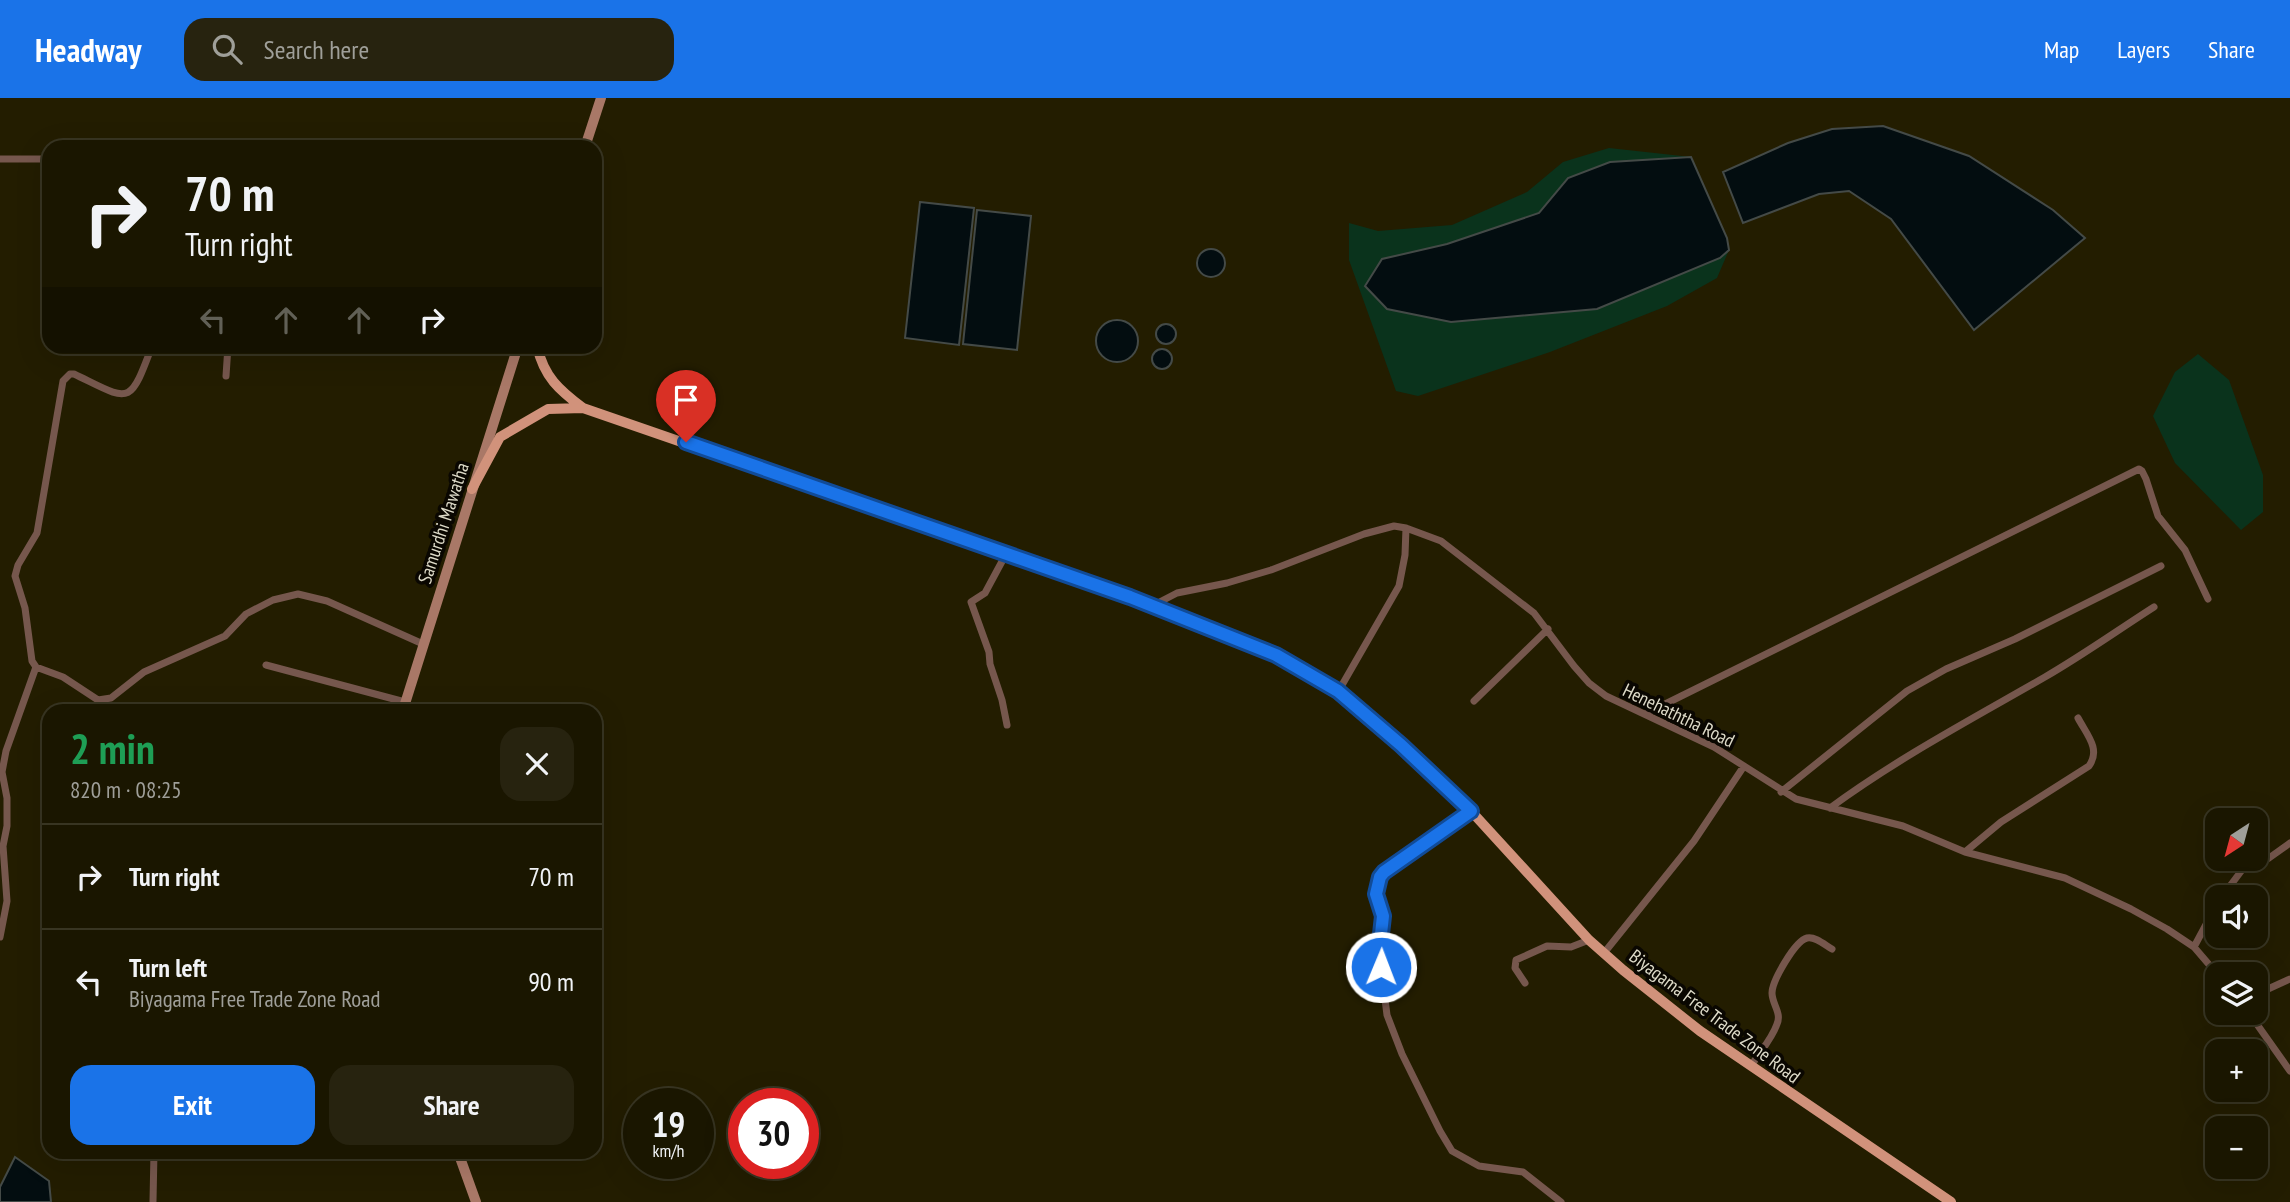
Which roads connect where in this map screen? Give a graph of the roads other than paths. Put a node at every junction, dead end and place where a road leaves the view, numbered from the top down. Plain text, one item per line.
1 (601, 98) edge
2 (587, 140) edge
3 (0, 159) edge
4 (42, 159) edge
5 (149, 354) edge
6 (227, 354) edge
7 (515, 354) edge
8 (539, 354) edge
9 (226, 376) dead end
10 (583, 408) junction
11 (472, 489) junction
12 (1406, 528) junction
13 (1006, 554) junction
14 (2161, 566) dead end
15 (2208, 599) dead end
16 (1152, 606) junction
17 (2154, 607) dead end
18 (1548, 629) junction
19 (423, 644) junction
20 (265, 665) dead end
21 (36, 667) junction
22 (1338, 691) junction
23 (1474, 701) dead end
24 (397, 704) edge
25 (405, 704) edge
26 (1646, 714) junction
27 (2078, 718) dead end
28 (1007, 725) dead end
29 (1744, 766) junction
30 (1782, 792) junction
31 (1830, 808) junction
32 (1471, 811) junction
33 (2290, 843) edge
34 (1965, 852) junction
35 (2231, 885) edge
36 (2205, 926) edge
37 (0, 937) edge
38 (1589, 940) junction
39 (2194, 947) junction
40 (1832, 949) dead end
41 (1604, 953) junction
42 (2207, 962) edge
43 (2290, 979) edge
44 (1525, 983) dead end
45 (2268, 989) edge
46 (2257, 1025) edge
47 (1751, 1066) junction
48 (2290, 1071) edge
49 (154, 1159) edge
50 (460, 1159) edge
51 (153, 1201) edge
52 (476, 1202) edge
53 (1561, 1202) edge
54 (1951, 1202) edge

1 - 2 main road
3 - 4 street
5 - 21 street
6 - 9 street
7 - 11 main road, Samurdhi Mawatha
8 - 10 main road, Biyagama Free Trade Zone Road
10 - 11 main road, Biyagama Free Trade Zone Road
10 - 13 main road, Biyagama Free Trade Zone Road
11 - 19 main road, Samurdhi Mawatha
12 - 16 street, Henehaththa Road
12 - 18 street, Henehaththa Road
12 - 22 street
13 - 16 main road, Biyagama Free Trade Zone Road
13 - 28 street
14 - 30 street
15 - 26 street
16 - 22 main road, Biyagama Free Trade Zone Road
17 - 31 street
18 - 23 street
18 - 26 street, Henehaththa Road
19 - 21 street
19 - 25 main road, Samurdhi Mawatha
20 - 24 street
21 - 37 street
22 - 32 main road, Biyagama Free Trade Zone Road
26 - 29 street, Henehaththa Road
27 - 34 street
29 - 30 street, Henehaththa Road
29 - 41 street
30 - 31 street, Henehaththa Road
31 - 34 street, Henehaththa Road
32 - 38 main road, Biyagama Free Trade Zone Road
32 - 53 street
33 - 35 street
34 - 39 street, Henehaththa Road
36 - 39 street
38 - 41 main road, Biyagama Free Trade Zone Road
38 - 44 street
39 - 42 street, Henehaththa Road
40 - 47 street
41 - 47 main road, Biyagama Free Trade Zone Road
43 - 45 street
46 - 48 street
47 - 54 main road, Biyagama Free Trade Zone Road
49 - 51 street
50 - 52 main road

